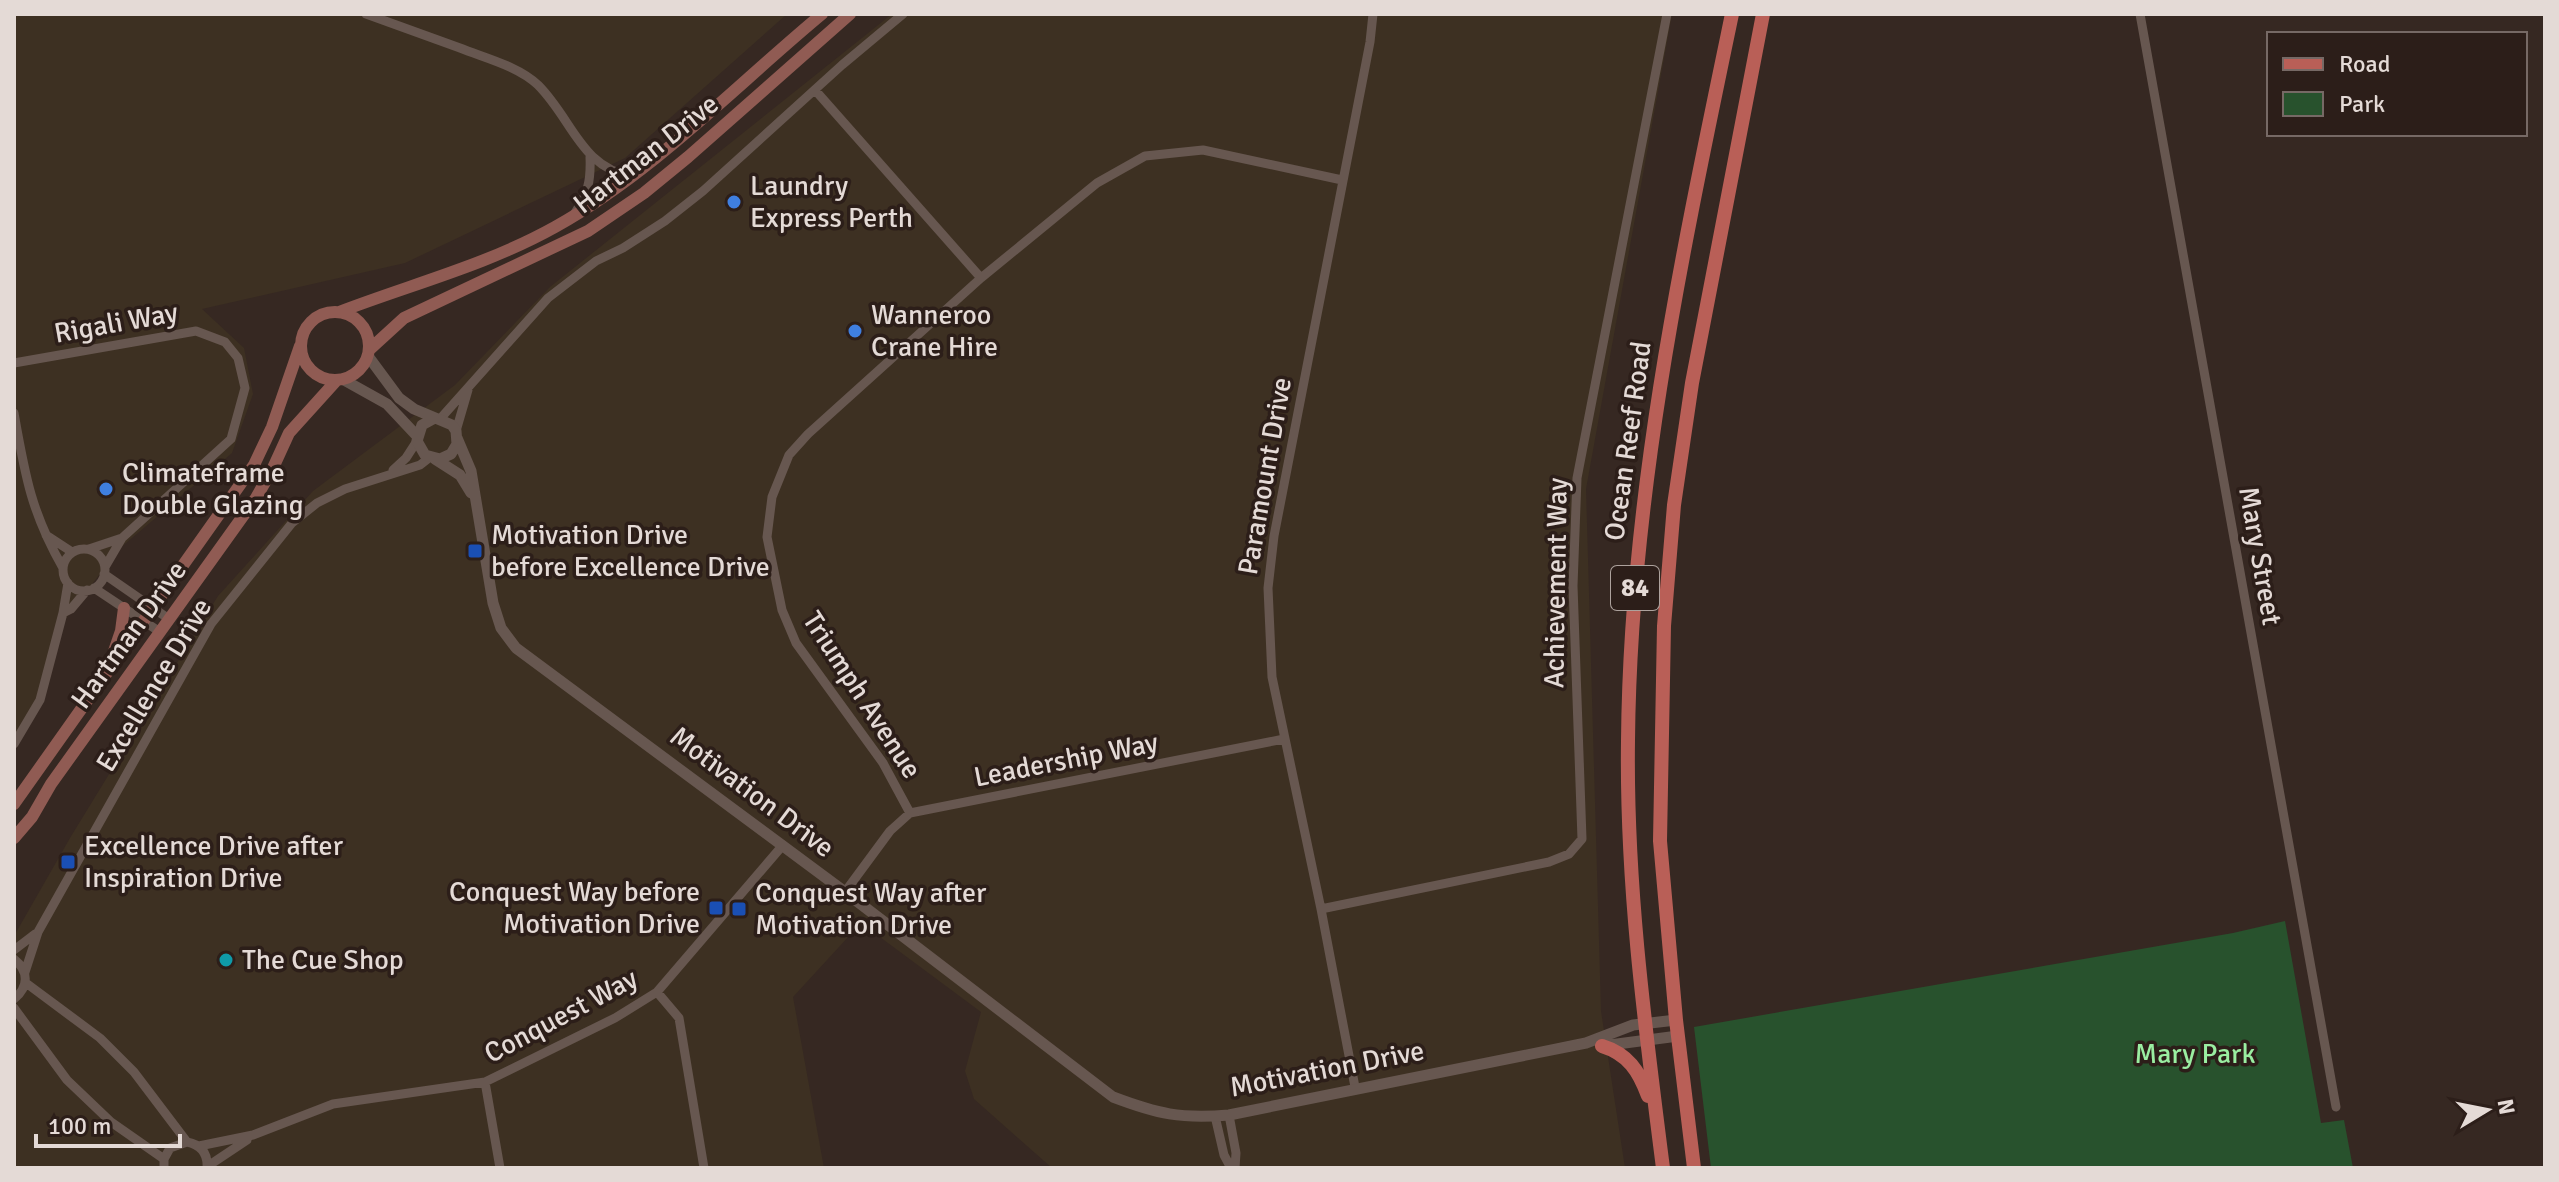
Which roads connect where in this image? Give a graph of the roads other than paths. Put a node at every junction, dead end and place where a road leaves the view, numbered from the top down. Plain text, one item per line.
1 (366, 14) edge
2 (822, 14) edge
3 (850, 14) edge
4 (903, 14) edge
5 (1373, 14) edge
6 (1667, 14) edge
7 (1721, 14) edge
8 (1732, 14) edge
9 (1763, 14) edge
10 (2140, 14) edge
11 (1719, 76) junction
12 (815, 90) junction
13 (590, 157) junction
14 (633, 177) junction
15 (1342, 180) junction
16 (572, 217) junction
17 (981, 278) junction
18 (339, 312) junction
19 (300, 346) junction
20 (368, 353) junction
21 (14, 363) edge
22 (340, 381) junction
23 (472, 384) junction
24 (14, 413) edge
25 (436, 419) junction
26 (457, 435) junction
27 (417, 438) junction
28 (432, 458) junction
29 (387, 474) junction
30 (476, 504) junction
31 (43, 533) junction
32 (122, 538) junction
33 (89, 549) junction
34 (72, 552) junction
35 (63, 568) junction
36 (104, 571) junction
37 (68, 583) junction
38 (90, 589) junction
39 (124, 608) junction
40 (154, 609) junction
41 (63, 613) junction
42 (169, 619) junction
43 (145, 622) junction
44 (160, 632) junction
45 (106, 674) junction
46 (1284, 739) junction
47 (14, 744) edge
48 (14, 804) edge
49 (910, 813) junction
50 (14, 838) edge
51 (783, 845) junction
52 (845, 892) junction
53 (1321, 909) junction
54 (38, 932) junction
55 (14, 950) edge
56 (14, 959) edge
57 (25, 978) junction
58 (657, 992) junction
59 (14, 999) edge
60 (14, 1008) edge
61 (1676, 1020) junction
62 (1646, 1030) junction
63 (1678, 1036) junction
64 (1586, 1043) junction
65 (1602, 1046) junction
66 (485, 1082) junction
67 (1355, 1087) junction
68 (2336, 1107) dead end
69 (1229, 1115) junction
70 (1215, 1116) junction
71 (1657, 1123) junction
72 (253, 1135) junction
73 (187, 1142) junction
74 (199, 1146) junction
75 (164, 1163) edge
76 (208, 1167) edge
77 (500, 1168) edge
78 (704, 1168) edge
79 (1233, 1168) edge
80 (1663, 1168) edge
81 (1694, 1168) edge

1 - 13 street
2 - 14 main road, Hartman Drive
3 - 20 main road, Hartman Drive
4 - 12 street
5 - 15 street, Paramount Drive
6 - 53 street, Achievement Way
7 - 11 main road
8 - 11 main road, Ocean Reef Road / 84
9 - 61 main road, Ocean Reef Road / 84
10 - 68 street, Mary Street
11 - 62 main road, Ocean Reef Road / 84
12 - 17 street
12 - 23 street
13 - 14 street
13 - 16 street
14 - 16 main road, Hartman Drive
15 - 17 street, Triumph Avenue
15 - 46 street, Paramount Drive
16 - 18 main road, Hartman Drive
17 - 49 street, Triumph Avenue
18 - 19 main road
18 - 20 main road
19 - 22 main road
19 - 40 main road, Hartman Drive
20 - 22 main road
20 - 25 street
21 - 32 street, Rigali Way
22 - 27 street
22 - 42 main road, Hartman Drive
23 - 25 street
23 - 26 street
24 - 31 street
25 - 26 street
25 - 27 street
26 - 28 street
26 - 30 street, Motivation Drive
27 - 28 street
27 - 29 street, Excellence Drive
28 - 29 street, Excellence Drive
28 - 30 street, Motivation Drive
29 - 54 street, Excellence Drive
30 - 51 street, Motivation Drive
31 - 34 street
31 - 35 street
32 - 33 street
32 - 36 street
33 - 34 street
33 - 36 street
34 - 35 street
35 - 37 street
36 - 38 street
36 - 40 street
37 - 38 street
37 - 41 street
38 - 39 street
38 - 41 street
39 - 43 street
39 - 45 main road
40 - 42 street
40 - 43 main road, Hartman Drive
41 - 47 street
42 - 44 main road, Hartman Drive
43 - 44 street
43 - 45 main road, Hartman Drive
44 - 50 main road, Hartman Drive
45 - 48 main road, Hartman Drive
46 - 49 street, Leadership Way
46 - 53 street, Paramount Drive
49 - 52 street
51 - 52 street, Motivation Drive
51 - 58 street, Conquest Way
52 - 70 street, Motivation Drive
53 - 67 street, Paramount Drive
54 - 55 street, Excellence Drive
54 - 57 street, Excellence Drive
56 - 57 street
57 - 59 street, Excellence Drive
57 - 73 street
58 - 66 street, Conquest Way
58 - 78 street
60 - 75 street
61 - 62 street, Motivation Drive
61 - 63 main road, Ocean Reef Road / 84
62 - 63 street, Motivation Drive
62 - 64 street, Motivation Drive
62 - 65 street, Motivation Drive
62 - 71 main road, Ocean Reef Road / 84
63 - 81 main road, Ocean Reef Road / 84
64 - 65 street, Motivation Drive
64 - 67 street, Motivation Drive
65 - 71 main road
66 - 72 street, Conquest Way
66 - 77 street
67 - 69 street, Motivation Drive
69 - 70 street, Motivation Drive
69 - 79 street
70 - 79 street
71 - 80 main road, Ocean Reef Road / 84
72 - 74 street, Conquest Way
72 - 76 street, Conquest Way
73 - 74 street
73 - 75 street
74 - 76 street

